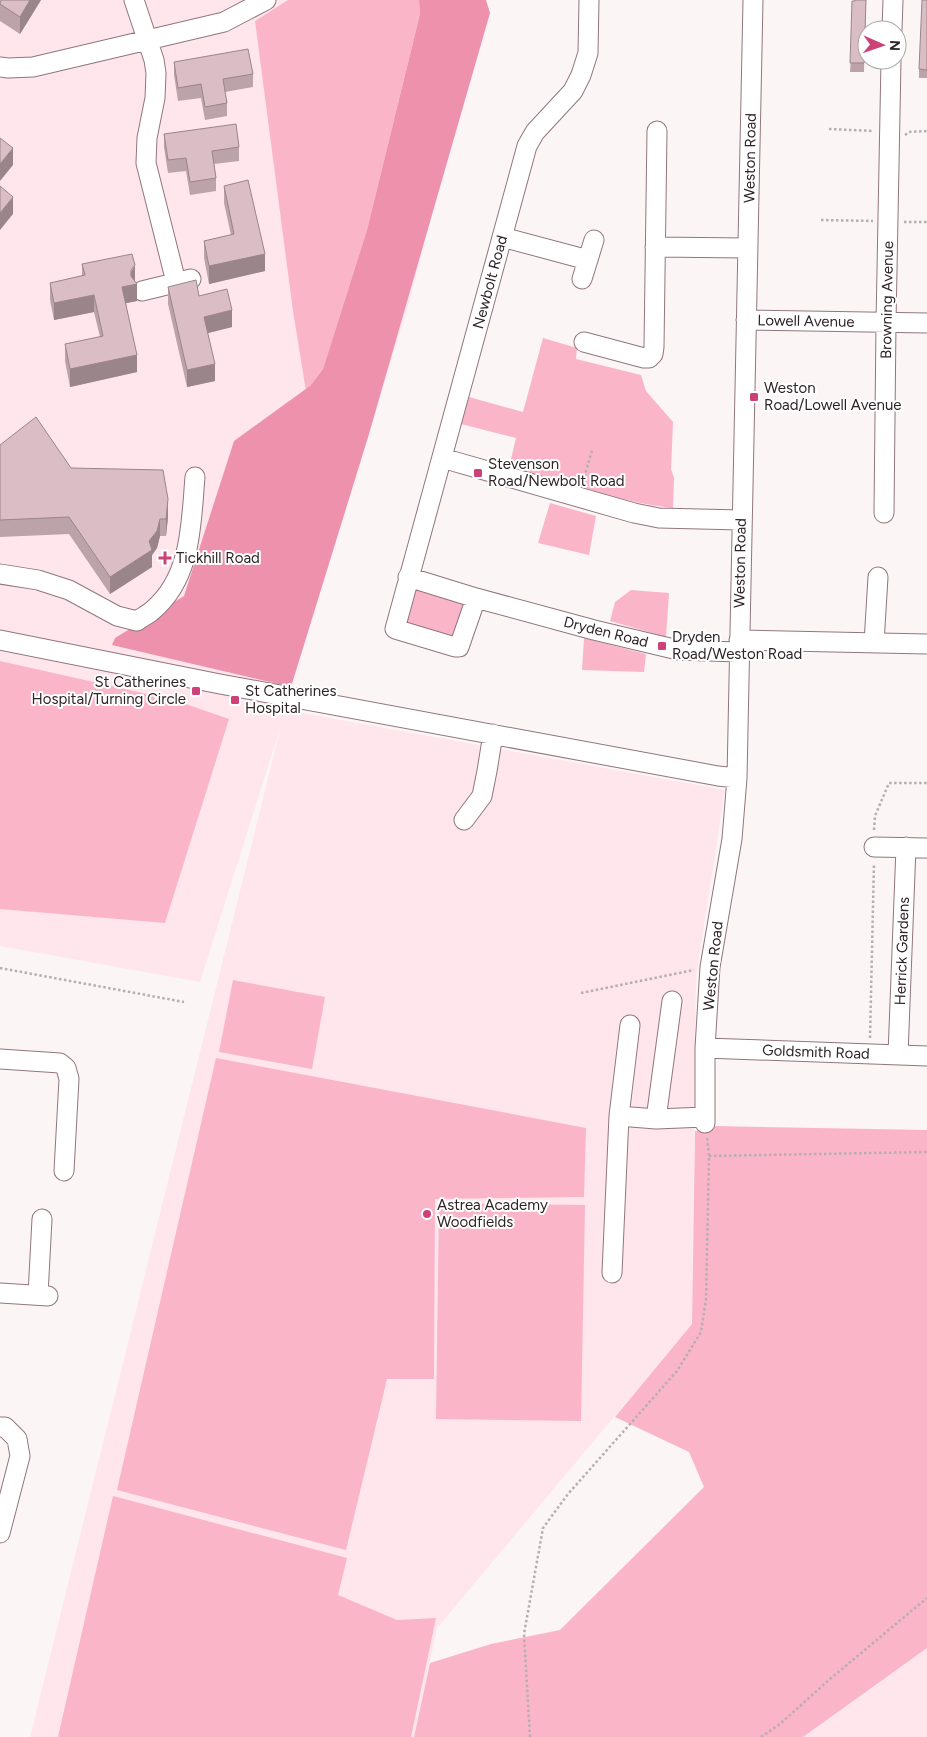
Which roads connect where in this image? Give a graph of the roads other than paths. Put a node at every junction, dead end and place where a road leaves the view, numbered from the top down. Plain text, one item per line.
1 (134, 0) edge
2 (266, 0) edge
3 (589, 0) edge
4 (753, 0) edge
5 (893, 0) edge
6 (892, 20) edge
7 (148, 40) junction
8 (0, 67) edge
9 (891, 70) edge
10 (657, 131) dead end
11 (502, 237) junction
12 (594, 240) dead end
13 (656, 247) junction
14 (747, 248) junction
15 (588, 260) junction
16 (582, 279) dead end
17 (142, 291) dead end
18 (746, 320) junction
19 (886, 323) junction
20 (927, 323) edge
21 (584, 342) dead end
22 (442, 458) junction
23 (195, 477) dead end
24 (884, 513) dead end
25 (741, 520) junction
26 (0, 574) edge
27 (408, 577) junction
28 (878, 577) dead end
29 (476, 598) junction
30 (0, 640) edge
31 (874, 643) junction
32 (927, 644) edge
33 (739, 646) junction
34 (492, 734) junction
35 (737, 778) junction
36 (464, 820) dead end
37 (874, 847) road end
38 (906, 848) junction
39 (927, 848) edge
40 (672, 1002) dead end
41 (630, 1025) dead end
42 (705, 1048) junction
43 (898, 1055) junction
44 (927, 1056) edge
45 (0, 1059) edge
46 (619, 1116) junction
47 (656, 1119) junction
48 (64, 1171) dead end
49 (42, 1218) dead end
50 (612, 1273) dead end
51 (0, 1293) edge
52 (0, 1427) edge
53 (0, 1533) edge

1 - 7 street
2 - 7 street
3 - 11 street, Newbolt Road
4 - 14 street, Weston Road
5 - 6 street
7 - 8 street
7 - 17 street
9 - 19 street, Browning Avenue
10 - 13 street
11 - 15 street
11 - 22 street, Newbolt Road
12 - 15 street
13 - 14 street
13 - 21 street
14 - 18 street, Weston Road
15 - 16 street
18 - 19 street, Lowell Avenue
18 - 25 street, Weston Road
19 - 20 street, Lowell Avenue
19 - 24 street, Browning Avenue
22 - 25 street
22 - 27 street, Newbolt Road
23 - 26 street
25 - 33 street, Weston Road
27 - 29 street, Dryden Road
27 - 29 street
28 - 31 street
29 - 33 street, Dryden Road
30 - 34 street
31 - 32 street, Dryden Road
31 - 33 street, Dryden Road
33 - 35 street, Weston Road
34 - 35 street
34 - 36 street
35 - 42 street, Weston Road
37 - 38 street
38 - 39 street
38 - 43 street, Herrick Gardens
40 - 47 street
41 - 46 street
42 - 43 street, Goldsmith Road
42 - 47 street, Weston Road
43 - 44 street, Goldsmith Road
45 - 48 street
46 - 47 street
46 - 50 street
49 - 51 street
52 - 53 street

